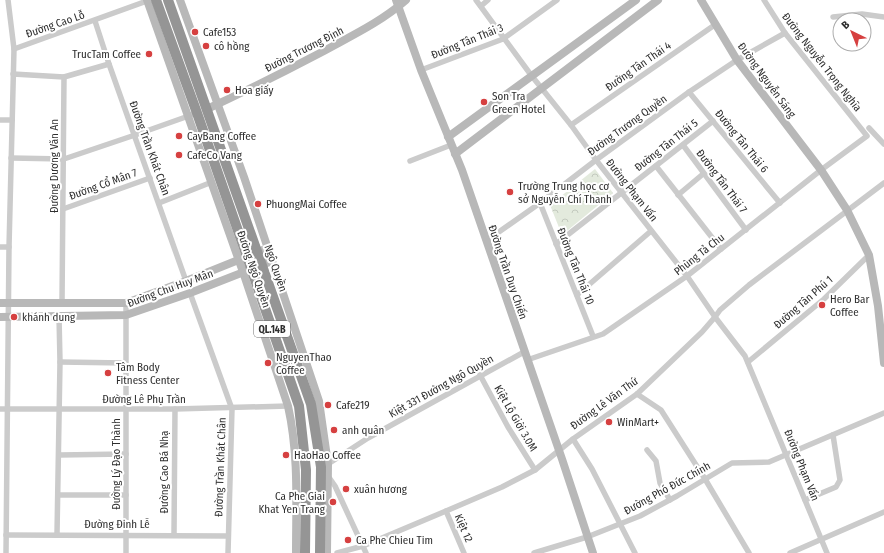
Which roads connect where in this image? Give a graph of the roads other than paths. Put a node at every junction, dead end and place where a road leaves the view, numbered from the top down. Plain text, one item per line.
1 (8, 0) edge
2 (150, 0) edge
3 (168, 0) edge
4 (180, 0) edge
5 (406, 0) edge
6 (476, 0) edge
7 (488, 0) edge
8 (557, 0) edge
9 (658, 0) edge
10 (701, 0) edge
11 (764, 0) edge
12 (634, 1) edge
13 (397, 4) edge
14 (481, 6) junction
15 (872, 15) edge
16 (884, 17) edge
17 (95, 21) junction
18 (716, 24) junction
19 (785, 33) junction
20 (504, 39) junction
21 (14, 49) junction
22 (737, 60) junction
23 (109, 64) junction
24 (421, 70) junction
25 (13, 74) junction
26 (531, 75) junction
27 (64, 77) junction
28 (542, 87) junction
29 (690, 92) junction
30 (218, 104) junction
31 (198, 113) junction
32 (0, 120) edge
33 (12, 120) junction
34 (713, 121) junction
35 (571, 125) junction
36 (869, 128) dead end
37 (135, 135) junction
38 (867, 136) joint
39 (449, 141) junction
40 (884, 144) edge
41 (683, 145) junction
42 (455, 154) junction
43 (11, 158) junction
44 (64, 159) junction
45 (596, 160) junction
46 (410, 161) dead end
47 (656, 166) junction
48 (821, 170) junction
49 (703, 174) junction
50 (150, 178) junction
51 (212, 182) junction
52 (884, 183) edge
53 (621, 193) junction
54 (678, 196) junction
55 (158, 203) junction
56 (540, 203) junction
57 (780, 203) junction
58 (63, 209) junction
59 (847, 210) junction
60 (746, 230) junction
61 (651, 231) junction
62 (486, 241) junction
63 (556, 244) junction
64 (0, 247) edge
65 (9, 247) junction
66 (268, 248) junction
67 (721, 249) junction
68 (258, 252) junction
69 (869, 255) junction
70 (243, 258) junction
71 (267, 263) junction
72 (247, 271) junction
73 (687, 276) junction
74 (186, 281) junction
75 (190, 293) junction
76 (577, 295) junction
77 (4, 303) edge
78 (62, 303) junction
79 (126, 303) junction
80 (126, 315) junction
81 (59, 316) junction
82 (4, 317) edge
83 (715, 318) junction
84 (593, 336) junction
85 (524, 352) junction
86 (527, 360) junction
87 (60, 362) junction
88 (748, 362) junction
89 (126, 363) junction
90 (884, 363) edge
91 (0, 369) edge
92 (8, 369) junction
93 (480, 375) junction
94 (637, 394) junction
95 (288, 406) junction
96 (0, 409) edge
97 (7, 409) junction
98 (59, 409) junction
99 (126, 409) junction
100 (175, 409) junction
101 (232, 409) junction
102 (884, 413) edge
103 (833, 435) junction
104 (573, 439) junction
105 (559, 450) junction
106 (647, 450) dead end
107 (126, 454) junction
108 (787, 454) junction
109 (59, 455) junction
110 (0, 458) edge
111 (7, 458) junction
112 (324, 466) junction
113 (535, 470) junction
114 (328, 476) junction
115 (705, 479) junction
116 (58, 495) junction
117 (126, 496) junction
118 (670, 500) junction
119 (805, 500) junction
120 (446, 511) junction
121 (884, 512) edge
122 (620, 524) junction
123 (6, 534) junction
124 (57, 534) junction
125 (126, 534) junction
126 (174, 535) junction
127 (228, 536) junction
128 (588, 537) junction
129 (821, 539) junction
130 (363, 546) junction
131 (6, 553) edge
132 (126, 553) edge
133 (228, 553) edge
134 (296, 553) edge
135 (305, 553) edge
136 (320, 553) edge
137 (327, 553) edge
138 (337, 553) edge
139 (366, 553) edge
140 (464, 553) edge
141 (534, 553) edge
142 (593, 553) edge
143 (635, 553) edge
144 (749, 553) edge
145 (790, 553) edge
146 (827, 553) edge

1 - 21 street
2 - 17 street, Đường Cao Lỗ
2 - 31 highway, Ngô Quyền / QL.14B
3 - 31 highway, Ngô Quyền / QL.14B
4 - 30 street, Đường Ngô Quyền
5 - 13 street, Đường Trương Định
6 - 14 street, Đường Phạm Vấn
7 - 14 street
8 - 20 street, Đường Tân Thái 3
9 - 28 street
10 - 18 street, Đường Nguyễn Sáng
11 - 19 street, Đường Nguyễn Trọng Nghĩa
12 - 26 street
13 - 24 street, Đường Trần Duy Chiến
13 - 30 street, Đường Trương Định
14 - 20 street, Đường Phạm Vấn
15 - 16 street
17 - 21 street, Đường Cao Lỗ
17 - 23 street, Đường Trần Khát Chân
18 - 22 street, Đường Nguyễn Sáng
18 - 35 street, Đường Tân Thái 4
19 - 22 street, Đường Trương Quyền
19 - 38 street, Đường Nguyễn Trọng Nghĩa
20 - 24 street, Đường Tân Thái 3
20 - 26 street, Đường Phạm Vấn
21 - 25 street
22 - 29 street, Đường Trương Quyền
22 - 48 street, Đường Nguyễn Sáng
23 - 27 street
23 - 37 street, Đường Trần Khát Chân
24 - 39 street, Đường Trần Duy Chiến
25 - 27 street
25 - 33 street
26 - 28 street, Đường Phạm Vấn
26 - 39 street
27 - 44 street, Đường Dương Văn An
28 - 35 street, Đường Phạm Vấn
28 - 42 street
29 - 34 street, Đường Tân Thái 6
29 - 45 street, Đường Trương Quyền
30 - 31 street, Đường Trương Định
30 - 66 street, Đường Ngô Quyền
31 - 37 street
31 - 51 street, Đường Ngô Quyền
31 - 68 highway, Ngô Quyền / QL.14B
31 - 70 highway, Ngô Quyền / QL.14B
32 - 33 street
33 - 43 street
34 - 41 street, Đường Tân Thái 5
34 - 57 street, Đường Tân Thái 6
35 - 45 street, Đường Phạm Vấn
36 - 40 street
37 - 44 street
37 - 50 street, Đường Trần Khát Chân
38 - 48 street, Phùng Tả Chu
39 - 42 street, Đường Trần Duy Chiến
39 - 46 street
41 - 47 street, Đường Tân Thái 5
41 - 49 street, Đường Tân Thái 7
42 - 62 street, Đường Trần Duy Chiến
43 - 44 street
43 - 65 street
44 - 58 street, Đường Dương Văn An
45 - 53 street, Đường Phạm Vấn
45 - 56 street, Đường Trương Quyền
47 - 53 street, Đường Tân Thái 5
47 - 54 street
48 - 57 street, Phùng Tả Chu
48 - 59 street, Đường Nguyễn Sáng
49 - 54 street
49 - 60 street, Đường Tân Thái 7
50 - 55 street, Đường Trần Khát Chân
50 - 58 street, Đường Cổ Mân 7
51 - 55 street
51 - 70 street, Đường Ngô Quyền
52 - 59 street, Đường Lê Văn Thứ
53 - 61 street, Đường Phạm Vấn
53 - 63 street, Đường Tân Thái 5
54 - 67 street
55 - 74 street, Đường Trần Khát Chân
56 - 62 street, Đường Trương Quyền
56 - 63 street, Đường Tân Thái 10
57 - 60 street, Phùng Tả Chu
58 - 78 street, Đường Dương Văn An
59 - 69 street, Đường Nguyễn Sáng
59 - 83 street, Đường Lê Văn Thứ
60 - 67 street, Phùng Tả Chu
61 - 73 street, Đường Phạm Vấn
61 - 76 street
62 - 85 street, Đường Trần Duy Chiến
63 - 76 street, Đường Tân Thái 10
64 - 65 street
65 - 77 street
66 - 68 street, Đường Chu Huy Mân
66 - 71 street, Đường Ngô Quyền
67 - 73 street, Phùng Tả Chu
68 - 70 street, Đường Chu Huy Mân
68 - 71 highway, Ngô Quyền / QL.14B
69 - 88 street, Đường Tân Phú 1
69 - 90 street, Đường Nguyễn Sáng
70 - 72 highway, Ngô Quyền / QL.14B
70 - 74 street, Đường Chu Huy Mân
71 - 72 street, Đường Chu Huy Mân
71 - 112 highway, Ngô Quyền / QL.14B
72 - 75 street, Đường Chu Huy Mân
72 - 95 street, Đường Ngô Quyền
72 - 135 highway, Ngô Quyền / QL.14B
73 - 83 street, Đường Phạm Vấn
73 - 84 street, Phùng Tả Chu
74 - 79 street, Đường Chu Huy Mân
75 - 80 street, Đường Chu Huy Mân
75 - 101 street, Đường Trần Khát Chân
76 - 84 street, Đường Tân Thái 10
77 - 78 street, Đường Chu Huy Mân
77 - 82 street
78 - 79 street, Đường Chu Huy Mân
79 - 80 street, Đường Lý Đạo Thành
80 - 81 street, Đường Chu Huy Mân
80 - 89 street, Đường Lý Đạo Thành
81 - 82 street, Đường Chu Huy Mân
81 - 87 street
82 - 92 street
83 - 88 street, Đường Phạm Vấn
83 - 94 street, Đường Lê Văn Thứ
84 - 86 street, Phùng Tả Chu
85 - 86 street, Đường Trần Duy Chiến
85 - 93 street, Kiệt 331 Đường Ngô Quyền
86 - 105 street, Đường Trần Duy Chiến
87 - 89 street
87 - 98 street
88 - 108 street, Đường Phạm Vấn
89 - 99 street, Đường Lý Đạo Thành
91 - 92 street
92 - 97 street
93 - 112 street, Kiệt 331 Đường Ngô Quyền
93 - 113 street, Kiệt Lộ Giời 3.0M
94 - 104 street, Đường Lê Văn Thứ
94 - 115 street
95 - 101 street, Đường Lê Phụ Trần
95 - 134 street, Đường Ngô Quyền
96 - 97 street, Đường Lê Phụ Trần
97 - 98 street, Đường Lê Phụ Trần
97 - 111 street
98 - 99 street, Đường Lê Phụ Trần
98 - 109 street
99 - 100 street, Đường Lê Phụ Trần
99 - 107 street, Đường Lý Đạo Thành
100 - 101 street, Đường Lê Phụ Trần
100 - 126 street, Đường Cao Bá Nhạ
101 - 127 street, Đường Trần Khát Chân
102 - 103 street, Đường Phó Đức Chính
103 - 108 street, Đường Phó Đức Chính
103 - 119 street
104 - 105 street, Đường Lê Văn Thứ
104 - 122 street
105 - 113 street, Đường Lê Văn Thứ
105 - 128 street, Đường Trần Duy Chiến
106 - 118 street
107 - 109 street
107 - 117 street, Đường Lý Đạo Thành
108 - 115 street, Đường Phó Đức Chính
108 - 119 street, Đường Phạm Vấn
109 - 116 street
110 - 111 street
111 - 123 street
112 - 114 street
112 - 136 highway, Ngô Quyền / QL.14B
113 - 120 street, Đường Lê Văn Thứ
114 - 130 street
114 - 137 street
115 - 118 street, Đường Phó Đức Chính
115 - 144 street
116 - 117 street
116 - 124 street
117 - 125 street, Đường Lý Đạo Thành
118 - 122 street, Đường Phó Đức Chính
119 - 129 street, Đường Phạm Vấn
120 - 130 street, Đường Lê Văn Thứ
120 - 140 street, Kiệt 12
121 - 129 street
122 - 128 street, Đường Phó Đức Chính
122 - 143 street
123 - 124 street, Đường Đinh Lễ
123 - 131 street
124 - 125 street, Đường Đinh Lễ
125 - 126 street, Đường Đinh Lễ
125 - 132 street, Đường Lý Đạo Thành
126 - 127 street, Đường Đinh Lễ
127 - 133 street, Đường Trần Khát Chân
128 - 141 street, Đường Phó Đức Chính
128 - 142 street, Đường Trần Duy Chiến
129 - 145 street
129 - 146 street, Đường Phạm Vấn
130 - 138 street, Đường Lê Văn Thứ
130 - 139 street

